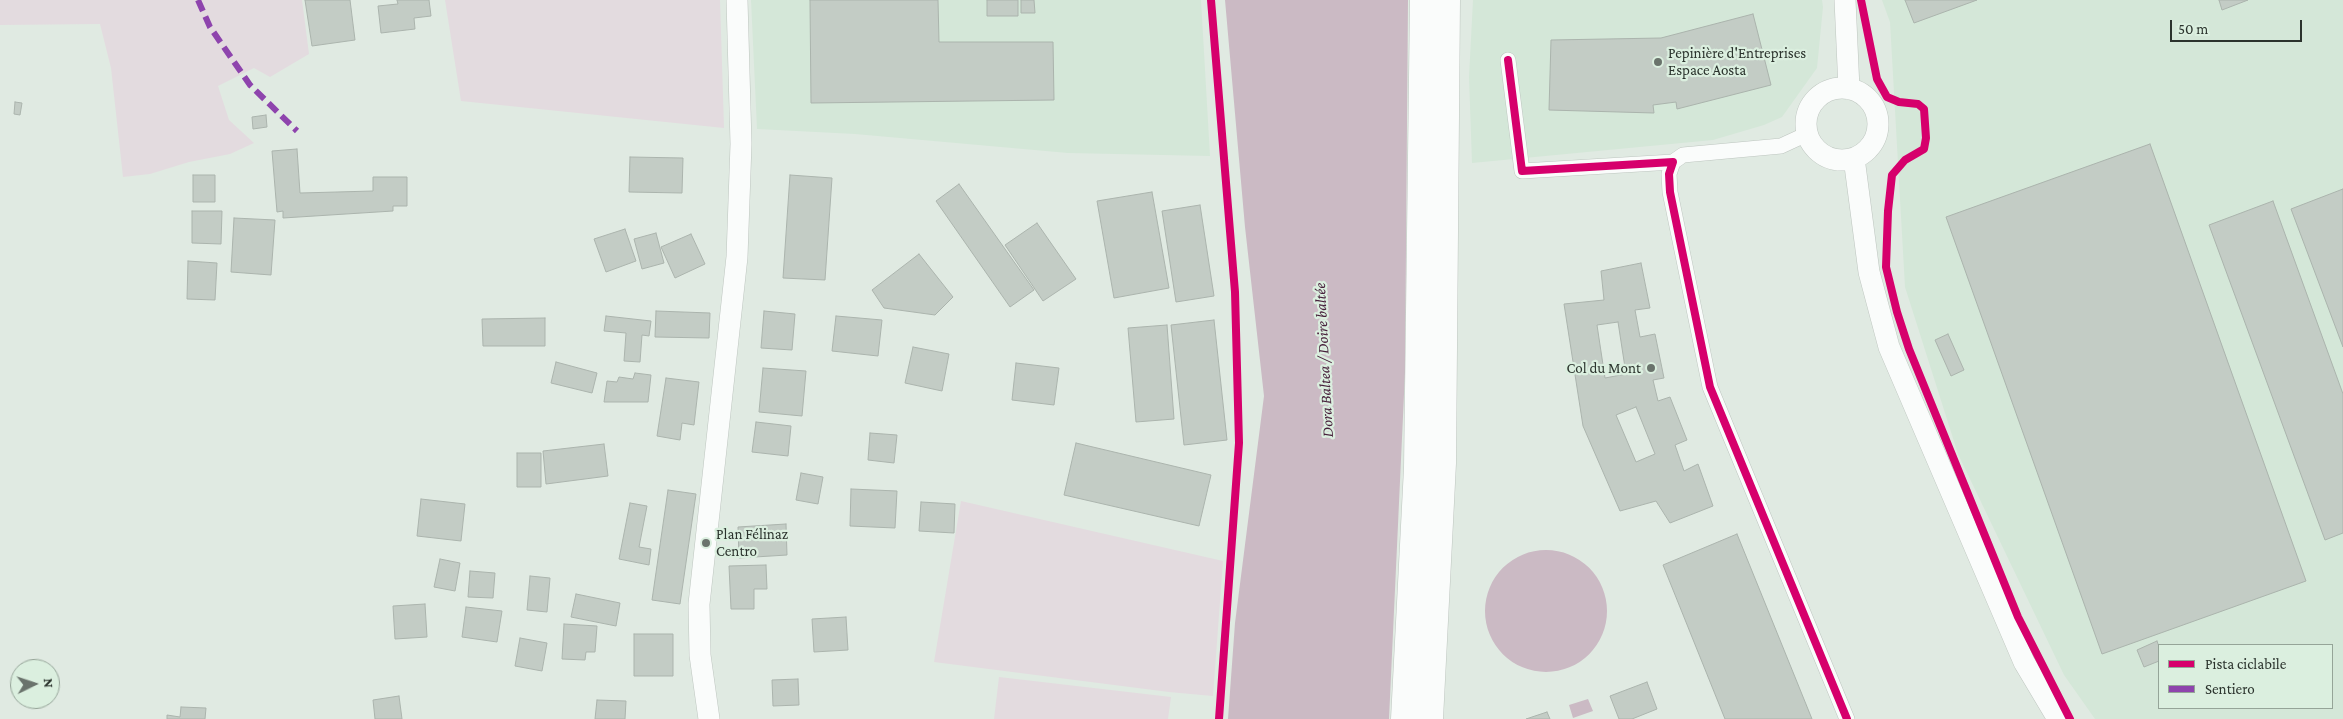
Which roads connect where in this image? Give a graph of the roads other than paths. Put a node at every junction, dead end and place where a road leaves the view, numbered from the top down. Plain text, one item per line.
1 (737, 0) edge
2 (1424, 0) edge
3 (1446, 0) edge
4 (1845, 0) edge
5 (1508, 60) dead end
6 (1849, 88) junction
7 (1808, 134) junction
8 (1854, 158) junction
9 (1673, 162) junction
10 (709, 719) edge
11 (1405, 719) edge
12 (1429, 719) edge
13 (1847, 719) edge
14 (2058, 719) edge

1 - 10 street
2 - 11 highway
3 - 12 highway
4 - 6 street
5 - 9 street
6 - 7 street
6 - 8 street
7 - 8 street
7 - 9 street
8 - 14 street
9 - 13 street

